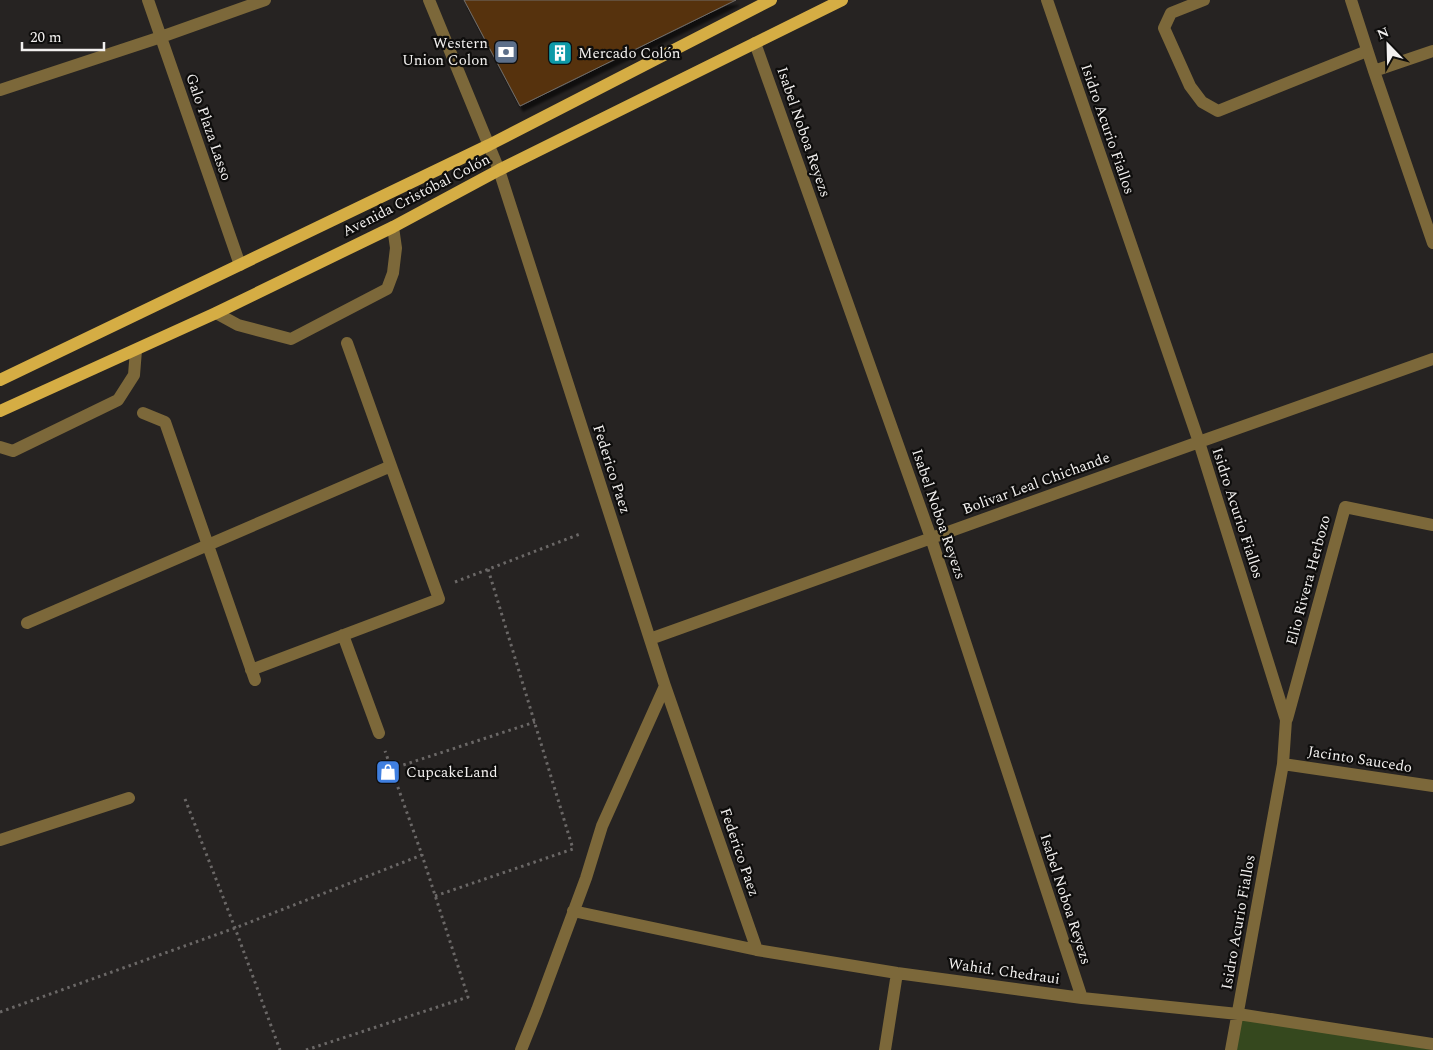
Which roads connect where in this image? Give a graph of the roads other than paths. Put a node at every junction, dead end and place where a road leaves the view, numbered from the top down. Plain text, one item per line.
1 (148, 0) edge
2 (265, 0) edge
3 (429, 0) edge
4 (771, 0) edge
5 (842, 0) edge
6 (1047, 0) edge
7 (1204, 0) edge
8 (1351, 0) edge
9 (161, 37) junction
10 (755, 43) junction
11 (1367, 51) junction
12 (1433, 51) edge
13 (1374, 71) junction
14 (0, 90) edge
15 (489, 145) junction
16 (499, 170) junction
17 (393, 227) junction
18 (1433, 243) edge
19 (240, 265) junction
20 (216, 313) junction
21 (347, 343) dead end
22 (136, 350) junction
23 (1433, 359) edge
24 (0, 380) edge
25 (0, 411) edge
26 (144, 413) dead end
27 (1199, 442) junction
28 (0, 447) edge
29 (391, 466) junction
30 (1433, 525) edge
31 (931, 538) junction
32 (209, 545) junction
33 (27, 624) dead end
34 (343, 635) junction
35 (650, 639) junction
36 (665, 686) junction
37 (1286, 720) junction
38 (379, 733) road end
39 (1283, 764) junction
40 (1433, 786) edge
41 (129, 798) dead end
42 (0, 840) edge
43 (573, 911) junction
44 (757, 950) junction
45 (897, 973) junction
46 (1082, 998) junction
47 (1238, 1014) junction
48 (1433, 1044) edge
49 (521, 1050) edge
50 (885, 1050) edge
51 (1231, 1050) edge

1 - 9 street, Galo Plaza Lasso
2 - 9 street
3 - 15 street, Federico Paez
4 - 15 main road, Avenida Cristóbal Colón
5 - 10 main road, Avenida Cristóbal Colón
6 - 27 street, Isidro Acurio Fiallos
7 - 11 street
8 - 11 street
9 - 14 street
9 - 19 street, Galo Plaza Lasso
10 - 16 main road, Avenida Cristóbal Colón
10 - 31 street, Isabel Noboa Reyezs
11 - 13 street
12 - 13 street
13 - 18 street
15 - 16 street, Federico Paez
15 - 19 main road, Avenida Cristóbal Colón
16 - 17 main road, Avenida Cristóbal Colón
16 - 35 street, Federico Paez
17 - 20 main road, Avenida Cristóbal Colón
17 - 20 street
19 - 24 main road, Avenida Cristóbal Colón
20 - 22 main road, Avenida Cristóbal Colón
21 - 29 street
22 - 25 main road, Avenida Cristóbal Colón
22 - 28 street
23 - 27 street, Bolivar Leal Chichande
26 - 32 street
27 - 31 street, Bolivar Leal Chichande
27 - 37 street, Isidro Acurio Fiallos
29 - 32 street
29 - 34 street
30 - 37 street, Elio Rivera Herbozo
31 - 35 street, Bolivar Leal Chichande
31 - 46 street, Isabel Noboa Reyezs
32 - 33 street
32 - 34 street
34 - 38 street
35 - 36 street, Federico Paez
36 - 43 street
36 - 44 street, Federico Paez
37 - 39 street, Isidro Acurio Fiallos
39 - 40 street, Jacinto Saucedo
39 - 47 street, Isidro Acurio Fiallos
41 - 42 street
43 - 44 street, Wahid. Chedraui
43 - 49 street
44 - 45 street, Wahid. Chedraui
45 - 46 street, Wahid. Chedraui
45 - 50 street
46 - 47 street, Wahid. Chedraui
47 - 48 street, Wahid. Chedraui
47 - 51 street, Isidro Acurio Fiallos

